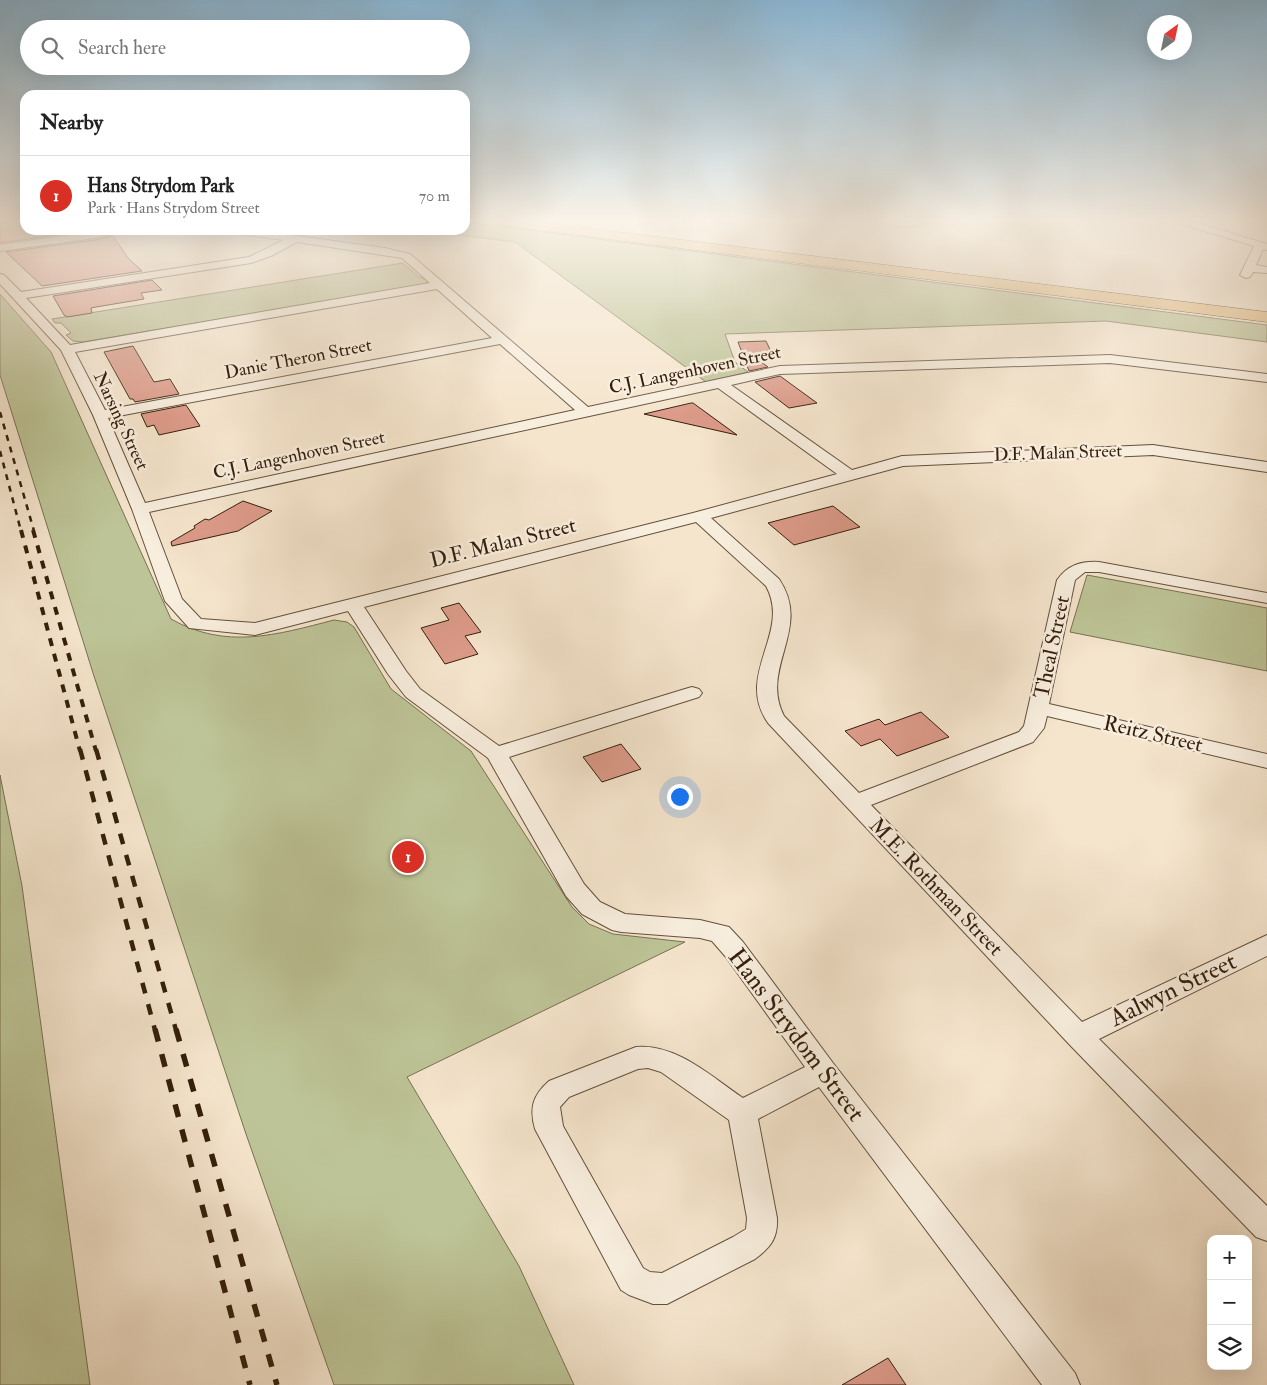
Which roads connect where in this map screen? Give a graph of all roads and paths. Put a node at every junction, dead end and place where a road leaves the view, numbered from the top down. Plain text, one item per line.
1 (9, 287) edge
2 (79, 287) edge
3 (430, 287) edge
4 (441, 287) edge
5 (1023, 287) edge
6 (18, 296) junction
7 (1267, 317) edge
8 (502, 340) junction
9 (67, 349) junction
10 (1267, 378) edge
11 (720, 383) junction
12 (585, 412) junction
13 (100, 415) junction
14 (1155, 456) junction
15 (1267, 467) edge
16 (850, 476) junction
17 (1267, 478) edge
18 (140, 509) junction
19 (699, 516) junction
20 (1267, 598) edge
21 (174, 601) joint
22 (354, 605) junction
23 (692, 692) dead end
24 (1038, 708) junction
25 (496, 754) junction
26 (1267, 760) edge
27 (856, 803) junction
28 (1267, 945) edge
29 (1079, 1036) junction
30 (823, 1072) junction
31 (742, 1113) junction
32 (1267, 1227) edge
33 (1063, 1385) edge

1 - 6 street, Narsing Street
2 - 6 street
3 - 9 street
4 - 8 street
5 - 7 highway
6 - 9 street, Narsing Street
8 - 12 street
8 - 13 street, Danie Theron Street
9 - 13 street, Narsing Street
10 - 11 street, C.J. Langenhoven Street
11 - 12 street, C.J. Langenhoven Street
11 - 16 street
12 - 18 street, C.J. Langenhoven Street
13 - 18 street, Narsing Street
14 - 15 street, D.F. Malan Street
14 - 16 street, D.F. Malan Street
14 - 17 street, D.F. Malan Street
16 - 19 street, D.F. Malan Street
18 - 21 street, Narsing Street
19 - 22 street, D.F. Malan Street
19 - 27 street, M.E. Rothman Street
20 - 24 street, Theal Street
21 - 22 street, D.F. Malan Street
22 - 25 street, Hans Strydom Street
23 - 25 street
24 - 26 street, Reitz Street
24 - 27 street, Theal Street
25 - 30 street, Hans Strydom Street
27 - 29 street, M.E. Rothman Street
28 - 29 street, Aalwyn Street
29 - 32 street, M.E. Rothman Street
30 - 31 street
30 - 33 street, Hans Strydom Street
31 - 31 street

